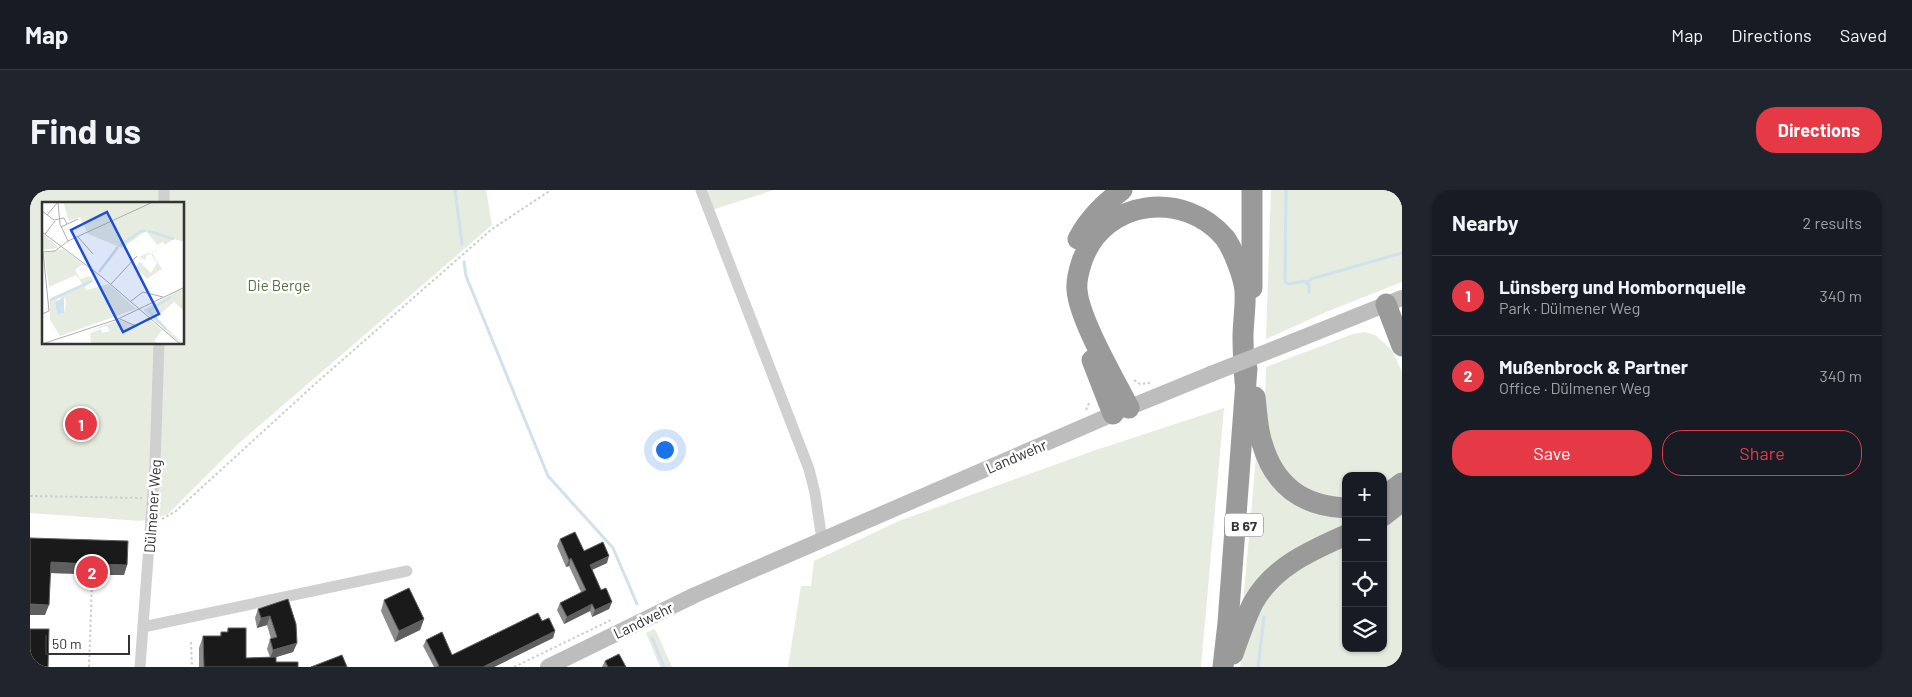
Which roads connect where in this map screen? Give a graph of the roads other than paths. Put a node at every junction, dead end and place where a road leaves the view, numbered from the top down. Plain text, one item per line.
1 (701, 190) edge
2 (1122, 190) edge
3 (1252, 190) edge
4 (1262, 190) edge
5 (1394, 301) edge
6 (159, 345) edge
7 (1402, 346) edge
8 (1250, 390) junction
9 (1121, 411) junction
10 (1402, 483) edge
11 (1387, 494) edge
12 (1402, 501) edge
13 (1342, 508) edge
14 (1387, 513) edge
15 (1342, 537) edge
16 (822, 540) junction
17 (406, 570) dead end
18 (142, 628) junction
19 (1229, 663) edge
20 (140, 667) edge
21 (548, 667) edge

1 - 16 street
2 - 9 highway
3 - 8 highway, B 67
4 - 8 highway, B 67
5 - 7 highway
5 - 9 main road, Landwehr, bridge
6 - 18 street, Dülmener Weg
8 - 9 highway
8 - 13 highway
8 - 19 highway, B 67
9 - 16 main road, Landwehr
10 - 11 highway
12 - 14 highway
15 - 19 highway
16 - 21 main road, Landwehr
17 - 18 street
18 - 20 street, Dülmener Weg

